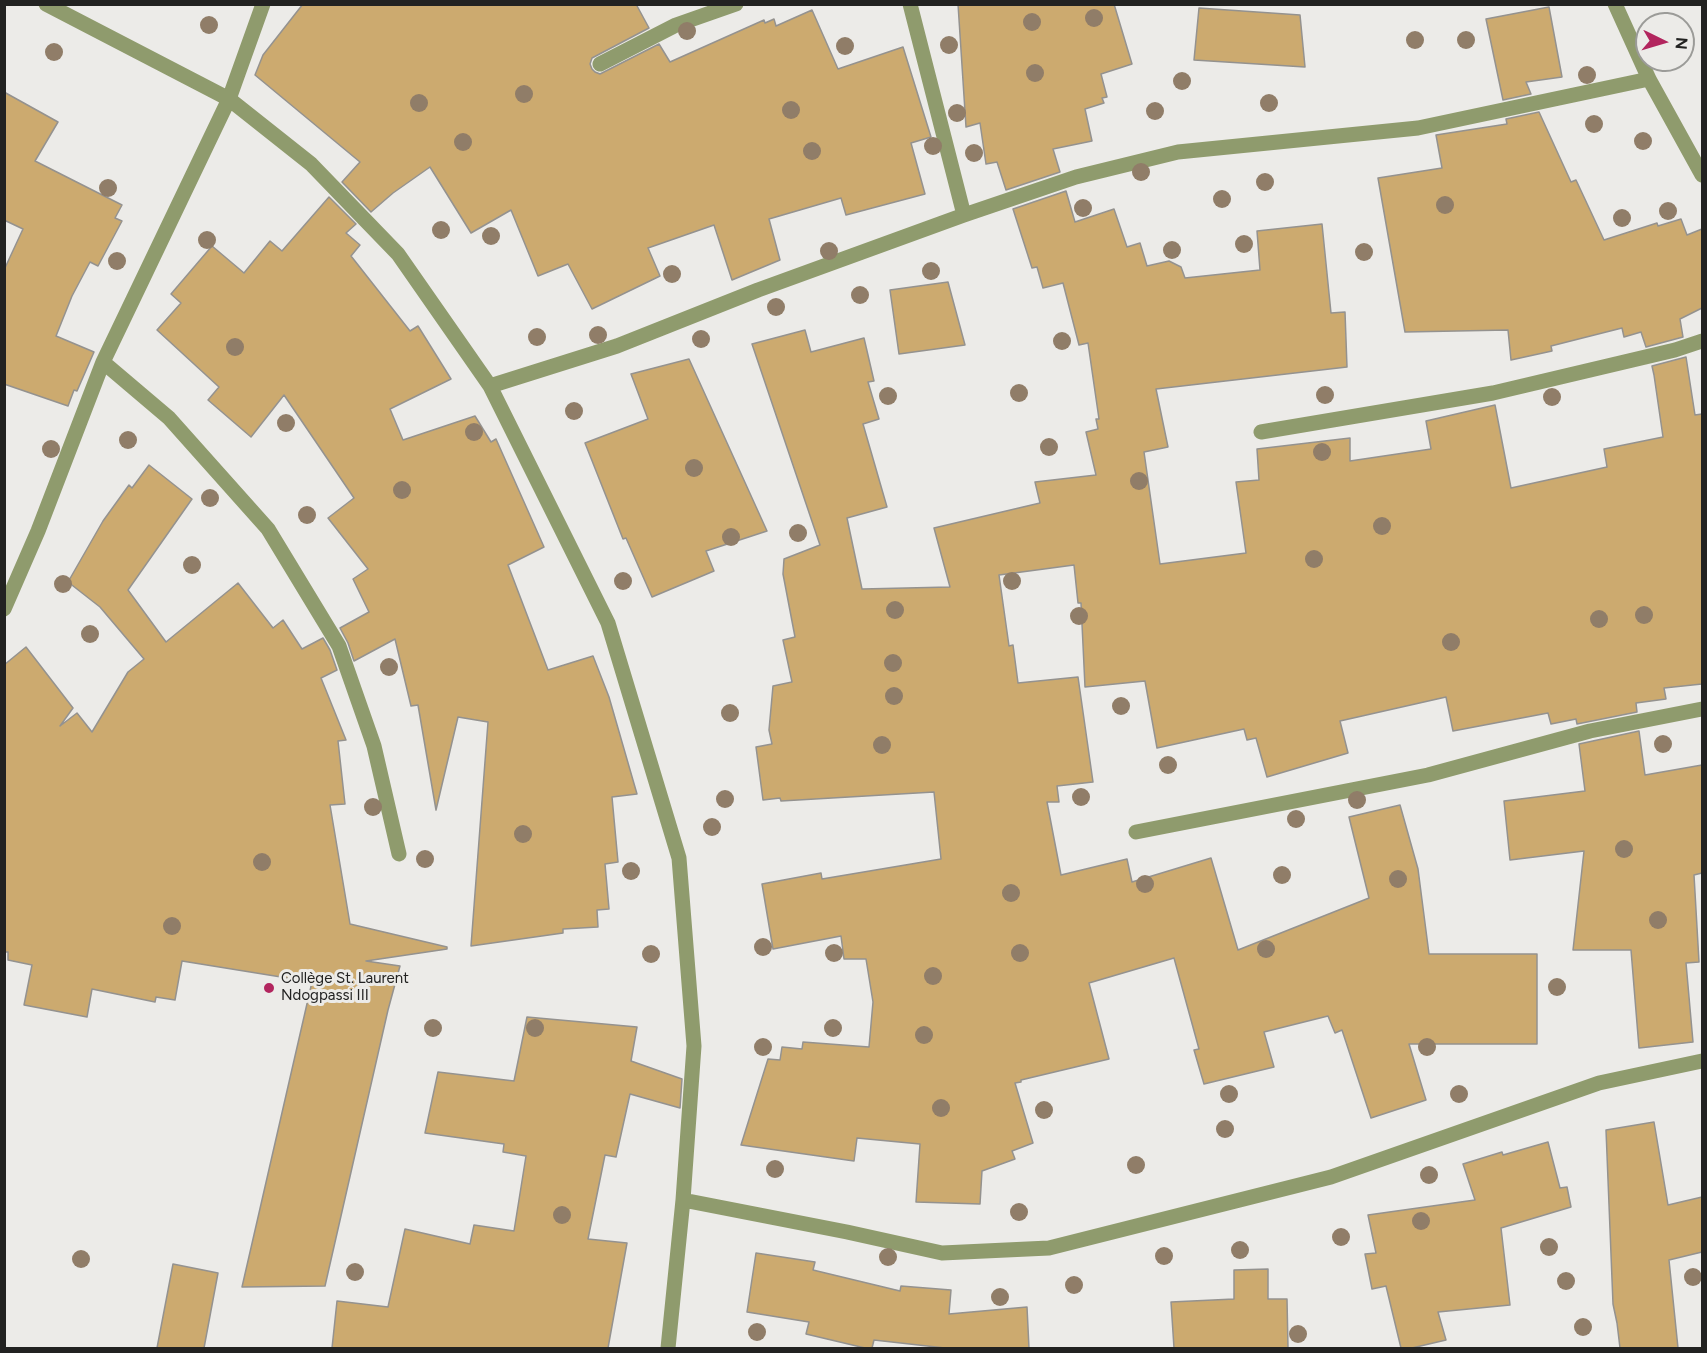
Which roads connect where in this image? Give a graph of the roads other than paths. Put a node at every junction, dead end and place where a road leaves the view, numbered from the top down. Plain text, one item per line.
1 (46, 4) edge
2 (263, 4) edge
3 (736, 4) edge
4 (910, 4) edge
5 (1615, 4) edge
6 (600, 64) dead end
7 (1649, 79) junction
8 (229, 99) junction
9 (1702, 175) edge
10 (964, 215) junction
11 (1702, 341) edge
12 (103, 362) junction
13 (490, 386) junction
14 (1261, 432) dead end
15 (4, 609) edge
16 (1702, 709) edge
17 (1136, 832) dead end
18 (399, 854) dead end
19 (1702, 1061) edge
20 (683, 1200) junction
21 (668, 1348) edge

1 - 8 street
2 - 8 street
3 - 6 street
4 - 10 street
5 - 7 street
7 - 9 street
7 - 10 street
8 - 12 street
8 - 13 street
10 - 13 street
11 - 14 street
12 - 15 street
12 - 18 street
13 - 20 street
16 - 17 street
19 - 20 street
20 - 21 street

